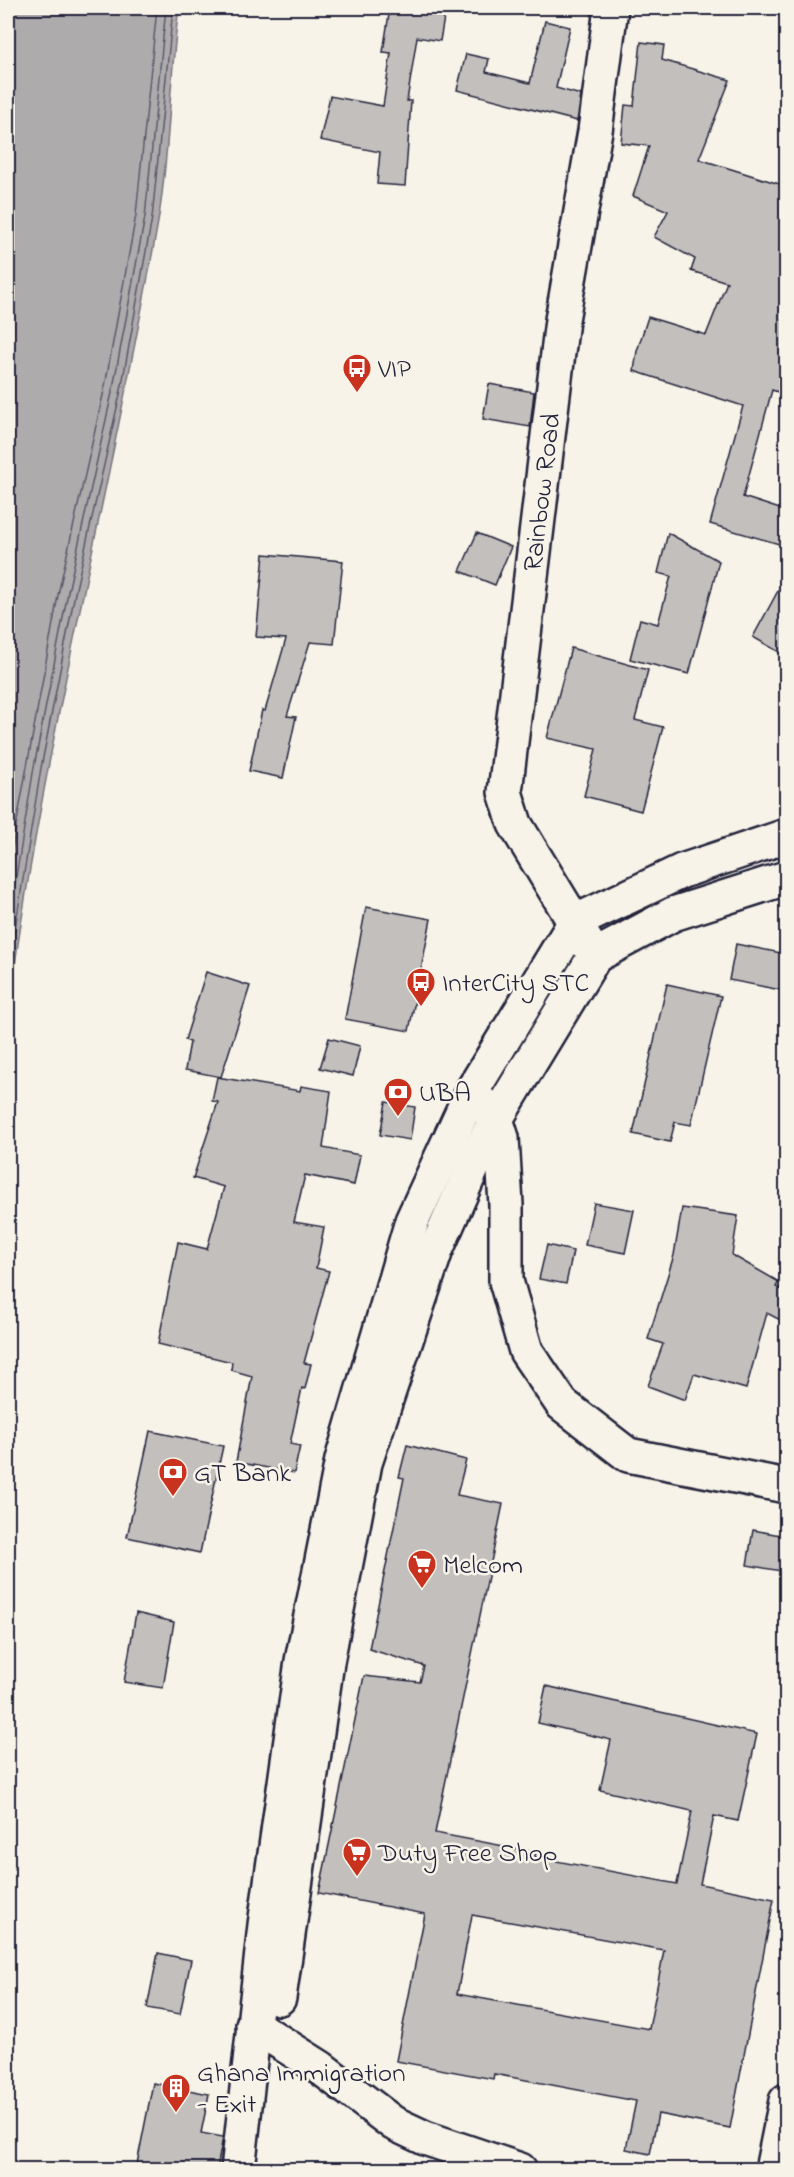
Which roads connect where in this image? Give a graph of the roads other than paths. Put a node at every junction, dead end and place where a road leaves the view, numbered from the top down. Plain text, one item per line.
1 (611, 8) edge
2 (786, 836) edge
3 (786, 878) edge
4 (575, 922) junction
5 (595, 956) junction
6 (472, 1091) junction
7 (496, 1119) junction
8 (786, 1486) edge
9 (263, 2033) junction
10 (786, 2101) edge
11 (238, 2169) edge
12 (260, 2169) edge
13 (520, 2169) edge
14 (772, 2169) edge

1 - 4 main road, Rainbow Road
2 - 4 main road
3 - 5 main road
4 - 5 main road, Rainbow Road
4 - 6 main road
5 - 7 main road
6 - 7 main road
6 - 9 main road
7 - 8 main road
7 - 9 main road
9 - 11 main road
9 - 12 main road
9 - 13 main road
10 - 14 main road

